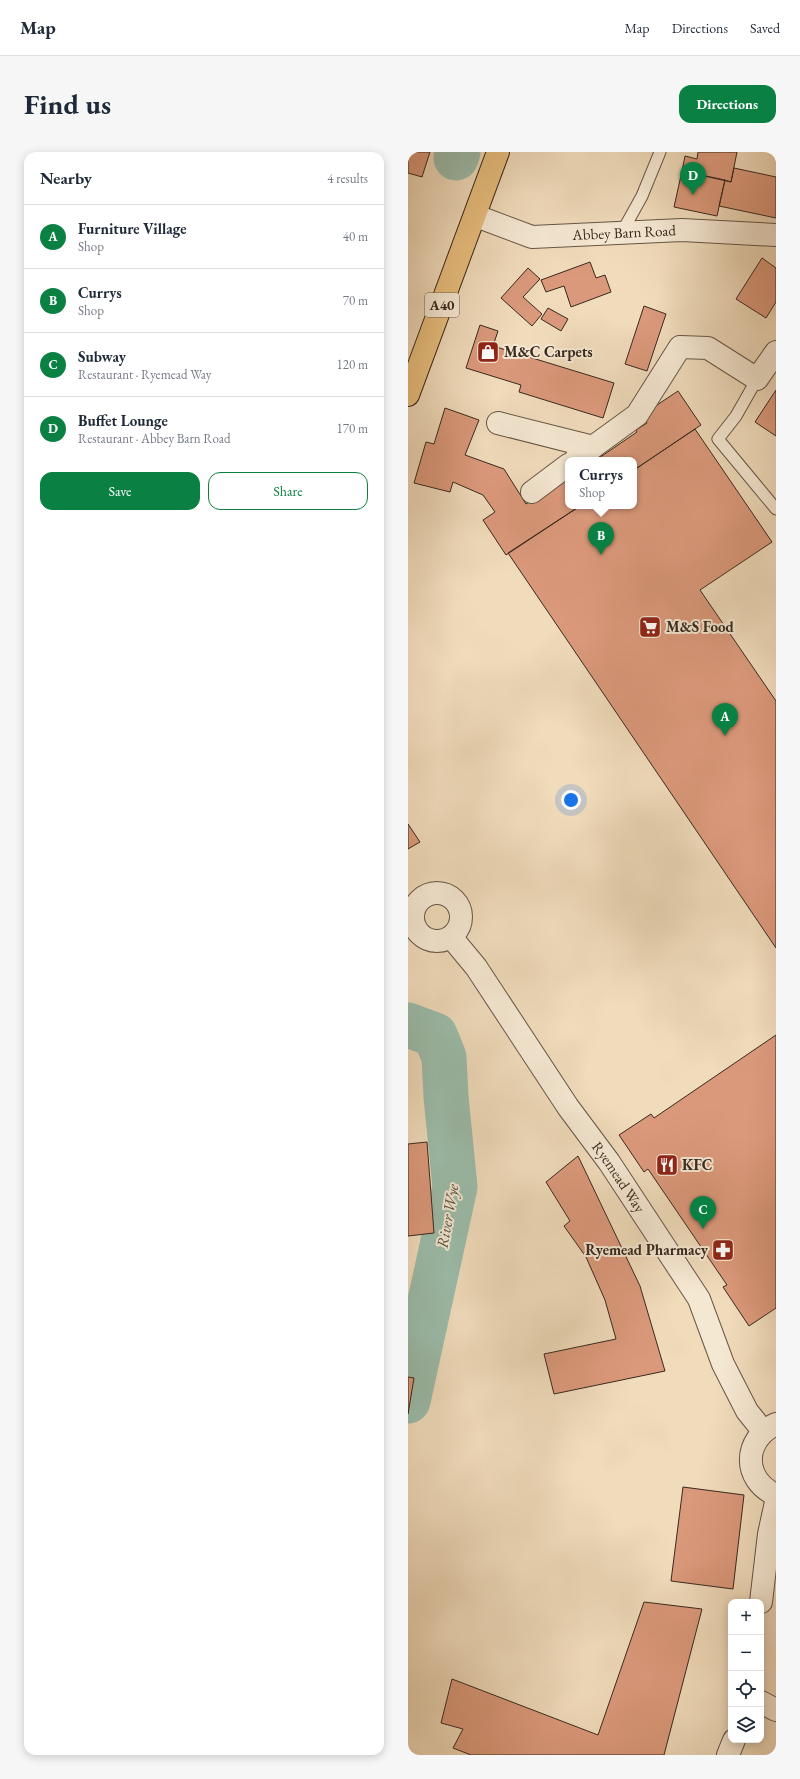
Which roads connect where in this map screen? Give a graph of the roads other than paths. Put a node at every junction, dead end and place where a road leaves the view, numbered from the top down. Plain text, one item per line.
1 (498, 152) edge
2 (660, 152) edge
3 (476, 216) junction
4 (622, 232) junction
5 (776, 235) edge
6 (776, 352) edge
7 (757, 379) junction
8 (408, 395) edge
9 (498, 423) dead end
10 (593, 447) junction
11 (579, 457) edge
12 (565, 467) edge
13 (532, 492) dead end
14 (776, 509) edge
15 (411, 909) edge
16 (412, 931) edge
17 (451, 937) junction
18 (769, 1428) edge
19 (776, 1495) edge
20 (776, 1502) edge
21 (761, 1599) edge
22 (764, 1704) edge
23 (776, 1710) edge
24 (733, 1743) edge
25 (728, 1755) edge

1 - 3 main road, A40
2 - 4 lane
3 - 4 street, Abbey Barn Road
3 - 8 main road, A40
4 - 5 street, Abbey Barn Road
6 - 7 street
7 - 10 street
7 - 14 lane
9 - 10 street
10 - 11 street
12 - 13 street
15 - 16 street
15 - 17 street
16 - 17 street
17 - 18 street, Ryemead Way
18 - 19 street
20 - 21 street
22 - 23 street
24 - 25 street

